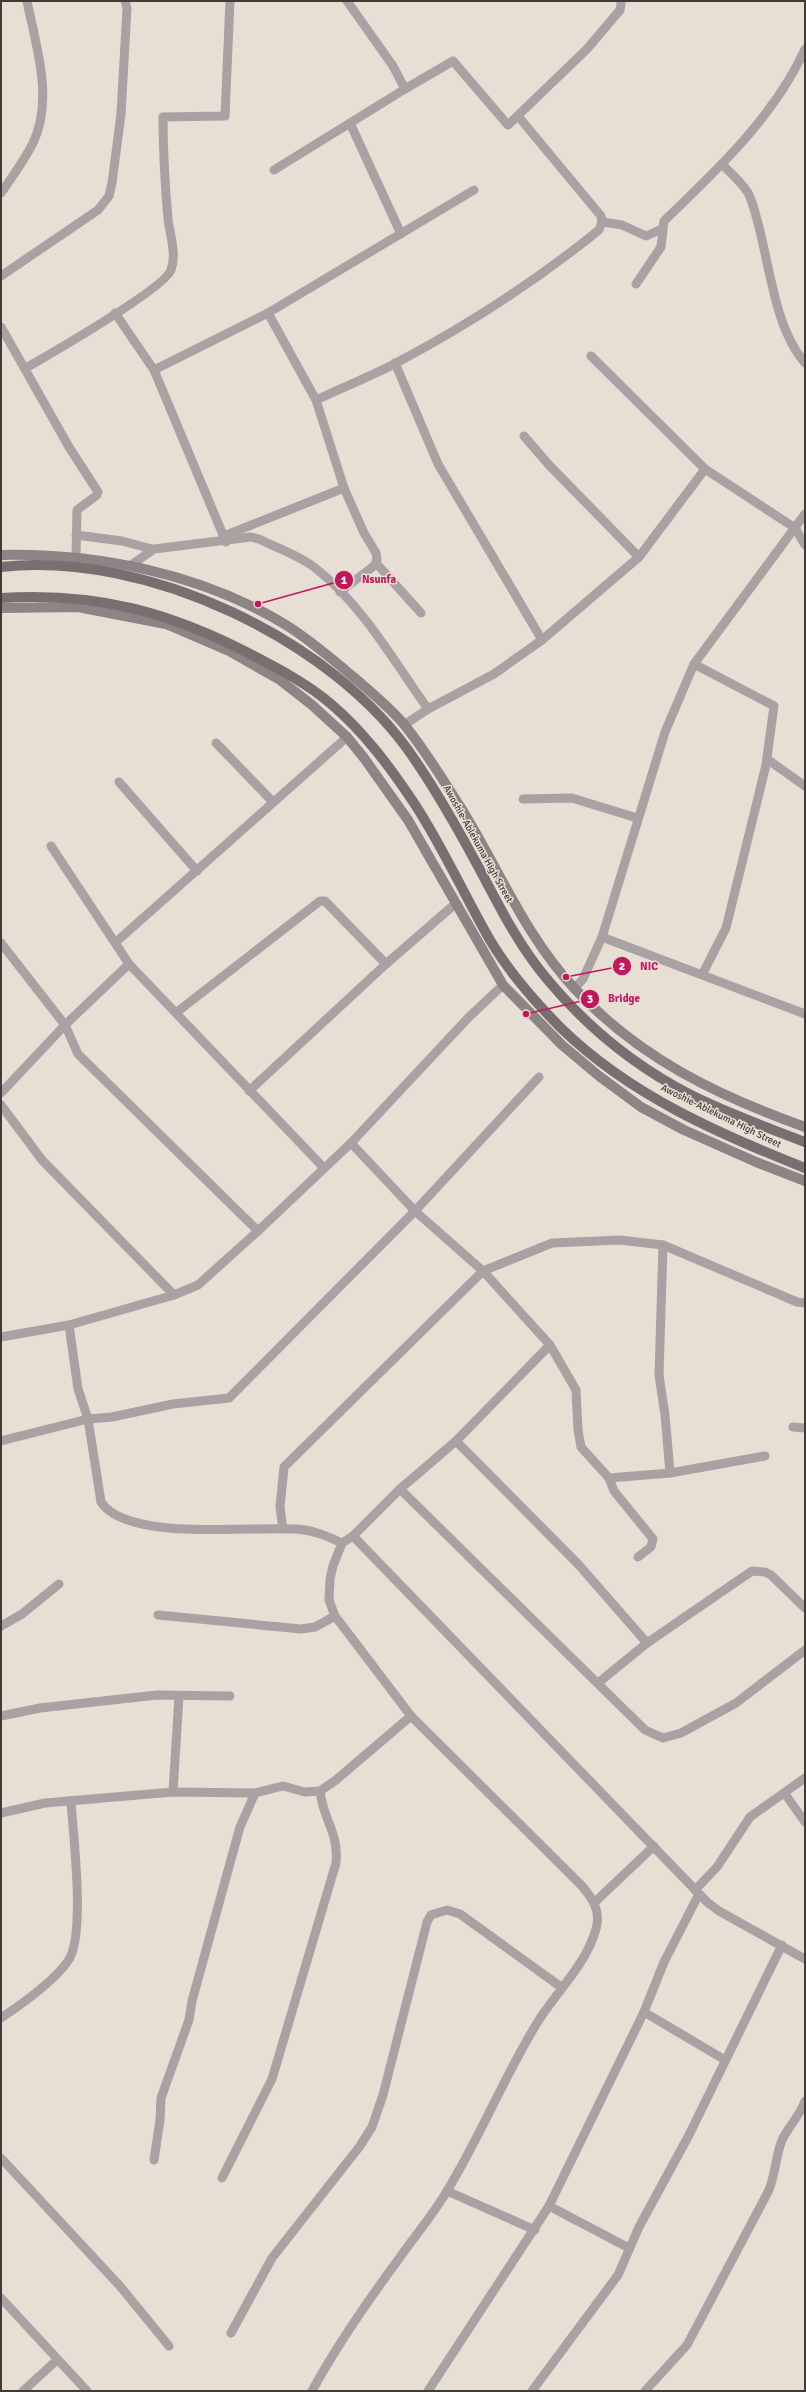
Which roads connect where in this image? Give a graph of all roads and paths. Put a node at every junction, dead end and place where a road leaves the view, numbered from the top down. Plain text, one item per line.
1 (27, 1) edge
2 (125, 1) edge
3 (230, 1) edge
4 (347, 1) edge
5 (621, 3) dead end
6 (805, 49) edge
7 (405, 89) junction
8 (518, 116) junction
9 (350, 123) junction
10 (723, 165) junction
11 (274, 170) dead end
12 (474, 190) dead end
13 (1, 193) edge
14 (602, 222) junction
15 (662, 229) junction
16 (401, 234) junction
17 (1, 276) edge
18 (636, 284) dead end
19 (115, 313) junction
20 (268, 313) junction
21 (1, 327) edge
22 (590, 356) dead end
23 (395, 363) junction
24 (805, 363) edge
25 (26, 368) junction
26 (154, 370) junction
27 (316, 400) junction
28 (524, 436) dead end
29 (705, 470) junction
30 (344, 488) junction
31 (805, 514) edge
32 (795, 528) junction
33 (76, 535) junction
34 (225, 539) junction
35 (805, 545) edge
36 (152, 549) junction
37 (1, 555) edge
38 (76, 557) junction
39 (639, 557) junction
40 (376, 562) junction
41 (130, 566) junction
42 (1, 567) edge
43 (340, 592) junction
44 (1, 598) edge
45 (1, 608) edge
46 (421, 613) dead end
47 (542, 640) junction
48 (694, 664) junction
49 (428, 709) junction
50 (404, 725) junction
51 (346, 737) junction
52 (216, 743) dead end
53 (767, 759) junction
54 (119, 782) dead end
55 (805, 786) edge
56 (524, 799) dead end
57 (274, 802) junction
58 (637, 818) junction
59 (51, 846) dead end
60 (197, 871) junction
61 (455, 904) junction
62 (602, 937) junction
63 (116, 942) junction
64 (1, 943) edge
65 (129, 964) junction
66 (386, 964) junction
67 (703, 973) junction
68 (503, 985) junction
69 (574, 989) junction
70 (177, 1012) junction
71 (805, 1014) edge
72 (65, 1025) junction
73 (539, 1077) dead end
74 (249, 1091) junction
75 (1, 1093) edge
76 (1, 1105) edge
77 (805, 1127) edge
78 (805, 1142) edge
79 (351, 1143) junction
80 (324, 1168) junction
81 (805, 1168) edge
82 (805, 1181) edge
83 (415, 1211) junction
84 (258, 1232) junction
85 (663, 1245) junction
86 (483, 1271) junction
87 (174, 1295) junction
88 (805, 1303) edge
89 (68, 1325) junction
90 (1, 1337) edge
91 (550, 1345) junction
92 (88, 1419) junction
93 (793, 1427) dead end
94 (805, 1428) edge
95 (1, 1441) edge
96 (456, 1441) junction
97 (765, 1456) dead end
98 (670, 1473) junction
99 (609, 1478) junction
100 (400, 1489) junction
101 (283, 1529) junction
102 (353, 1536) junction
103 (342, 1543) junction
104 (638, 1557) dead end
105 (59, 1584) dead end
106 (805, 1608) edge
107 (158, 1615) dead end
108 (334, 1616) junction
109 (1, 1626) edge
110 (648, 1643) junction
111 (805, 1650) edge
112 (598, 1683) junction
113 (180, 1696) junction
114 (230, 1696) dead end
115 (1, 1716) edge
116 (411, 1716) junction
117 (805, 1778) edge
118 (320, 1791) junction
119 (173, 1792) junction
120 (255, 1793) junction
121 (785, 1794) junction
122 (71, 1800) junction
123 (1, 1813) edge
124 (805, 1822) edge
125 (654, 1846) junction
126 (697, 1892) junction
127 (595, 1902) junction
128 (782, 1945) junction
129 (805, 1959) edge
130 (561, 1987) junction
131 (1, 2006) edge
132 (644, 2012) junction
133 (2, 2018) edge
134 (725, 2060) junction
135 (805, 2101) edge
136 (1, 2158) edge
137 (154, 2160) dead end
138 (222, 2178) dead end
139 (447, 2192) junction
140 (549, 2206) junction
141 (535, 2230) junction
142 (630, 2248) junction
143 (1, 2298) edge
144 (231, 2333) dead end
145 (169, 2346) dead end
146 (57, 2360) junction
147 (537, 2390) edge
148 (24, 2391) edge
149 (87, 2391) edge
150 (312, 2391) edge
151 (428, 2391) edge
152 (645, 2391) edge

1 - 13 street
2 - 17 street
3 - 19 street
4 - 7 street
5 - 8 street
6 - 10 street
7 - 8 street
7 - 9 street
8 - 14 street
9 - 11 street
9 - 16 street
10 - 15 street
10 - 24 street
12 - 16 street
14 - 15 street
14 - 23 street
15 - 18 street
16 - 20 street
19 - 25 street
19 - 26 street
20 - 26 street
20 - 27 street
21 - 25 street
22 - 29 street
23 - 27 street
23 - 47 street
25 - 33 street
26 - 34 street
27 - 30 street
28 - 39 street
29 - 32 street
29 - 39 street
30 - 34 street
30 - 40 street
31 - 32 street
32 - 35 street
32 - 48 street
33 - 36 street
33 - 38 street
34 - 36 street
34 - 43 street
36 - 41 street
37 - 38 street, Awoshie-Ablekuma High Street
38 - 41 street, Awoshie-Ablekuma High Street
39 - 47 street
40 - 43 street
40 - 46 street
41 - 50 street, Awoshie-Ablekuma High Street
42 - 78 main road, Awoshie-Ablekuma High Street
43 - 49 street
44 - 81 main road, Awoshie-Ablekuma High Street
45 - 51 street
47 - 49 street
48 - 53 street
48 - 58 street
49 - 50 street
50 - 69 street, Awoshie-Ablekuma High Street
51 - 57 street
51 - 61 street
52 - 57 street
53 - 55 street
53 - 67 street
54 - 60 street
56 - 58 street
57 - 60 street
58 - 62 street
59 - 63 street
60 - 63 street
61 - 66 street
61 - 68 street
62 - 67 street
62 - 69 street
63 - 65 street
64 - 72 street
65 - 70 street
65 - 72 street
66 - 70 street
66 - 74 street
67 - 71 street
68 - 79 street
68 - 82 street
69 - 77 street, Awoshie-Ablekuma High Street
70 - 74 street
72 - 75 street
72 - 84 street
73 - 83 street
74 - 80 street
76 - 87 street
79 - 80 street
79 - 83 street
80 - 84 street
83 - 86 street
83 - 92 street
84 - 87 street
85 - 86 street
85 - 88 street
85 - 98 street
86 - 91 street
86 - 101 street
87 - 89 street
89 - 90 street
89 - 92 street
91 - 96 street
91 - 99 street
92 - 95 street
92 - 101 street
93 - 94 street
96 - 100 street
96 - 110 street
97 - 98 street
98 - 99 street
99 - 104 street
100 - 102 street
100 - 112 street
101 - 103 street
102 - 103 street
102 - 125 street
103 - 108 street
105 - 109 street
106 - 110 street
107 - 108 street
108 - 116 street
110 - 112 street
111 - 112 street
113 - 114 street
113 - 115 street
113 - 119 street
116 - 118 street
116 - 127 street
117 - 121 street
118 - 120 street
118 - 138 street
119 - 120 street
119 - 122 street
120 - 137 street
121 - 124 street
121 - 126 street
122 - 123 street
122 - 133 street
125 - 126 street
125 - 127 street
126 - 128 street
126 - 132 street
127 - 130 street
128 - 129 street
128 - 134 street
130 - 139 street
130 - 144 street
131 - 133 street
132 - 134 street
132 - 140 street
134 - 142 street
135 - 152 street
136 - 145 street
139 - 141 street
139 - 150 street
140 - 141 street
140 - 142 street
141 - 151 street
142 - 147 street
143 - 146 street
146 - 148 street
146 - 149 street

